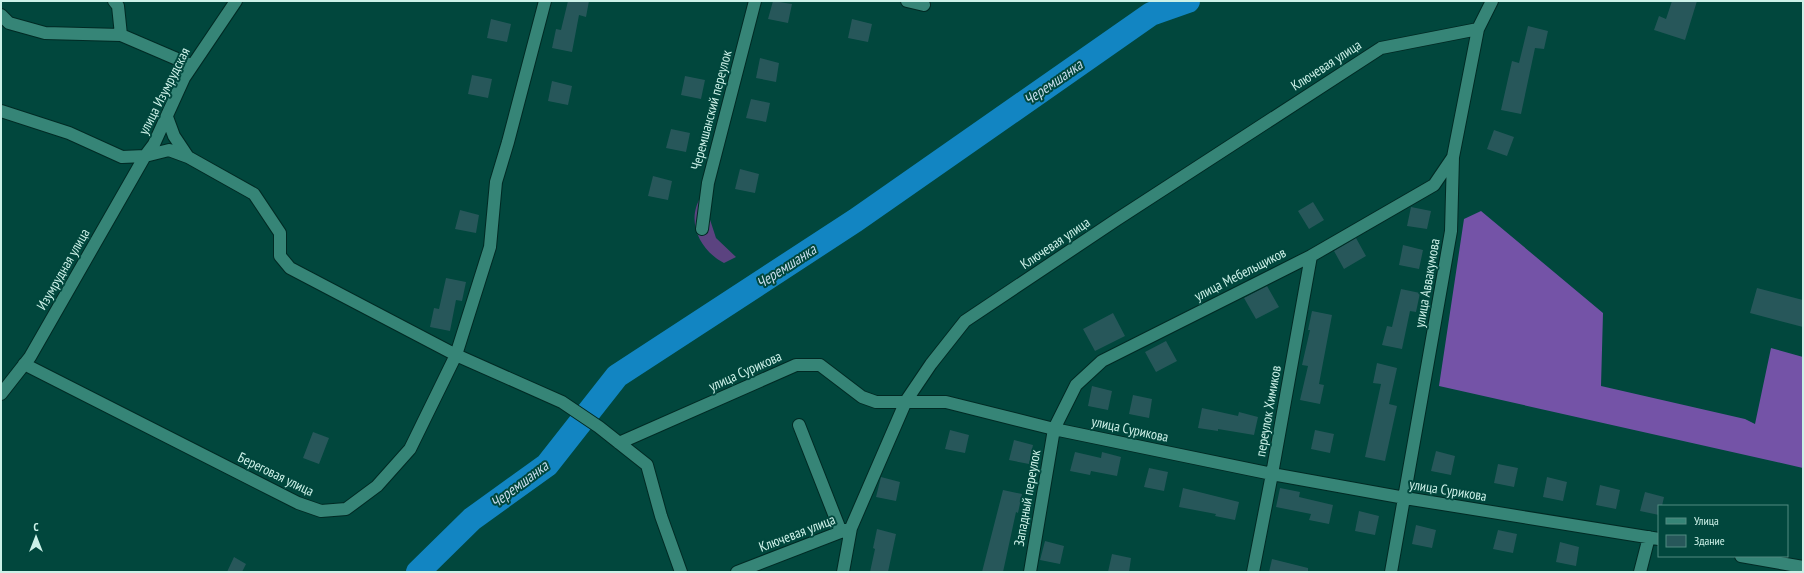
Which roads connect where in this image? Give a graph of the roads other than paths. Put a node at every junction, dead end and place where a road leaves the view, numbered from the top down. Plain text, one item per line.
1 (236, 1) edge
2 (545, 1) edge
3 (755, 1) edge
4 (907, 1) edge
5 (1492, 1) edge
6 (117, 3) edge
7 (924, 5) dead end
8 (1, 15) edge
9 (1478, 29) junction
10 (122, 35) junction
11 (191, 65) junction
12 (1, 110) edge
13 (167, 117) junction
14 (145, 156) junction
15 (188, 157) junction
16 (1453, 157) junction
17 (702, 228) dead end
18 (1310, 256) junction
19 (456, 355) junction
20 (24, 364) junction
21 (1, 394) edge
22 (906, 401) junction
23 (799, 425) dead end
24 (1054, 428) junction
25 (619, 443) junction
26 (1272, 474) junction
27 (1405, 498) junction
28 (846, 530) junction
29 (1654, 538) edge
30 (1744, 557) edge
31 (1803, 567) edge
32 (1776, 568) edge
33 (681, 572) edge
34 (737, 572) edge
35 (843, 572) edge
36 (1030, 572) edge
37 (1253, 572) edge
38 (1391, 572) edge
39 (1640, 572) edge

1 - 11 street, улица Изумрудская
2 - 19 street, Береговая улица
3 - 17 street, Черемшанский переулок
4 - 7 street
5 - 9 street, улица Аввакумова
6 - 10 street
8 - 10 street
9 - 16 street, улица Аввакумова
9 - 22 street, Ключевая улица
10 - 11 street
11 - 13 street, улица Изумрудская
12 - 14 street
13 - 14 street, улица Изумрудская
13 - 15 street
14 - 15 street
14 - 20 street, Изумрудная улица
15 - 19 street
16 - 18 street, улица Мебельщиков
16 - 27 street, улица Аввакумова
18 - 24 street, улица Мебельщиков
18 - 26 street, переулок Химиков
19 - 20 street, Береговая улица
19 - 25 street
20 - 21 street, Изумрудная улица
22 - 24 street, улица Сурикова
22 - 25 street, улица Сурикова
22 - 28 street, Ключевая улица
23 - 28 street
24 - 26 street, улица Сурикова
24 - 36 street, Западный переулок
25 - 33 street
26 - 27 street, улица Сурикова
26 - 37 street, переулок Химиков
27 - 29 street, улица Сурикова
27 - 38 street, улица Аввакумова
28 - 34 street, Ключевая улица
28 - 35 street
29 - 39 street
30 - 32 street
31 - 32 street

